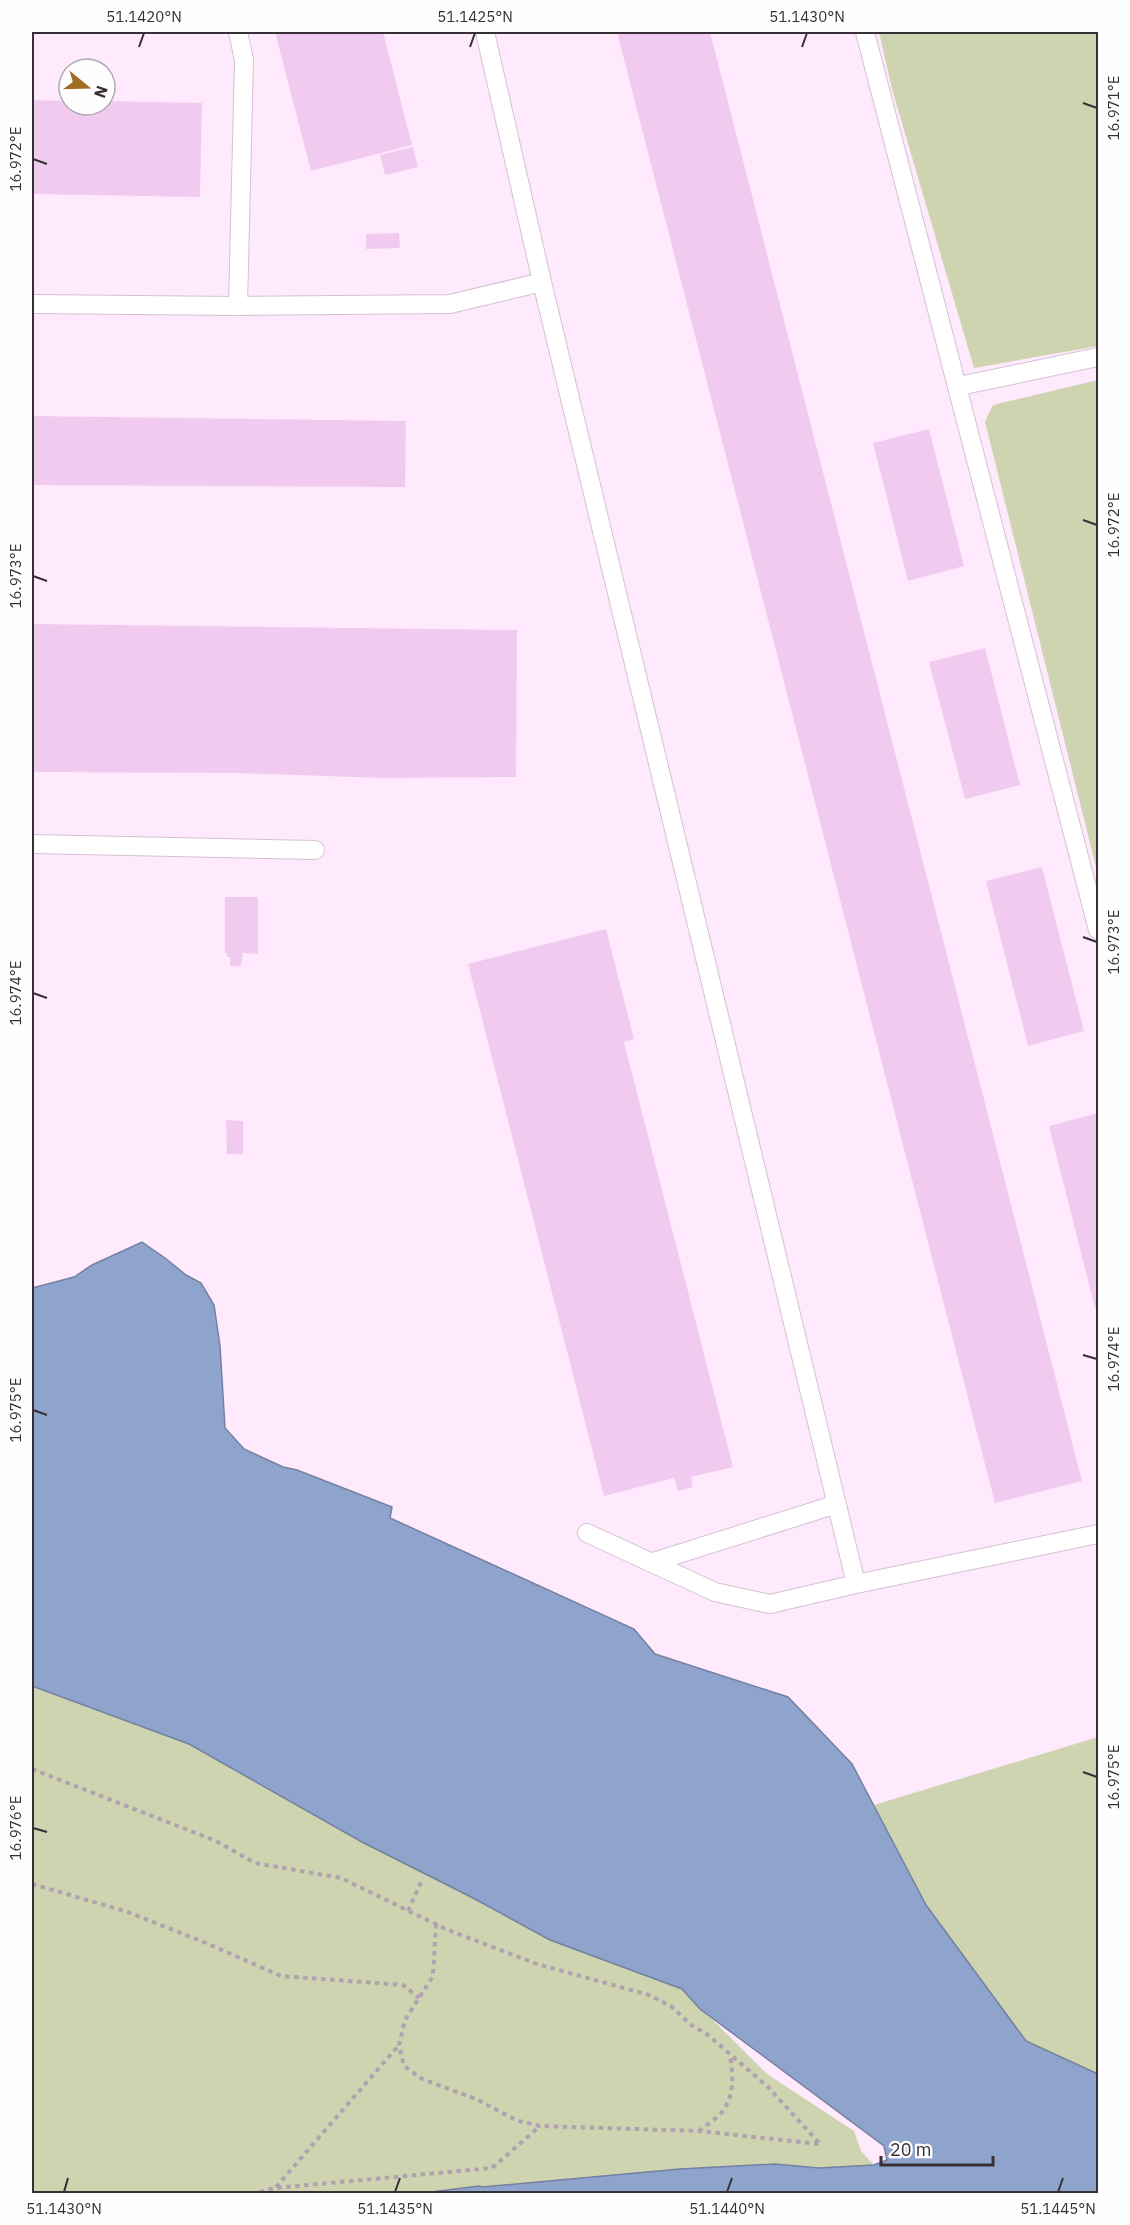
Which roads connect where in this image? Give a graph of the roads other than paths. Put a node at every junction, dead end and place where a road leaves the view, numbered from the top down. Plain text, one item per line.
1 (238, 32) edge
2 (485, 32) edge
3 (866, 32) edge
4 (542, 282) junction
5 (32, 304) edge
6 (238, 306) junction
7 (1098, 357) edge
8 (959, 386) junction
9 (32, 844) edge
10 (315, 850) dead end
11 (1098, 930) edge
12 (837, 1504) junction
13 (587, 1533) dead end
14 (1098, 1534) edge
15 (653, 1563) junction
16 (856, 1584) junction

1 - 6 lane
2 - 4 lane
3 - 8 lane
4 - 6 lane
4 - 12 lane
5 - 6 lane
7 - 8 lane
8 - 11 lane
9 - 10 lane
12 - 15 lane
12 - 16 lane
13 - 15 lane
14 - 16 lane
15 - 16 lane

